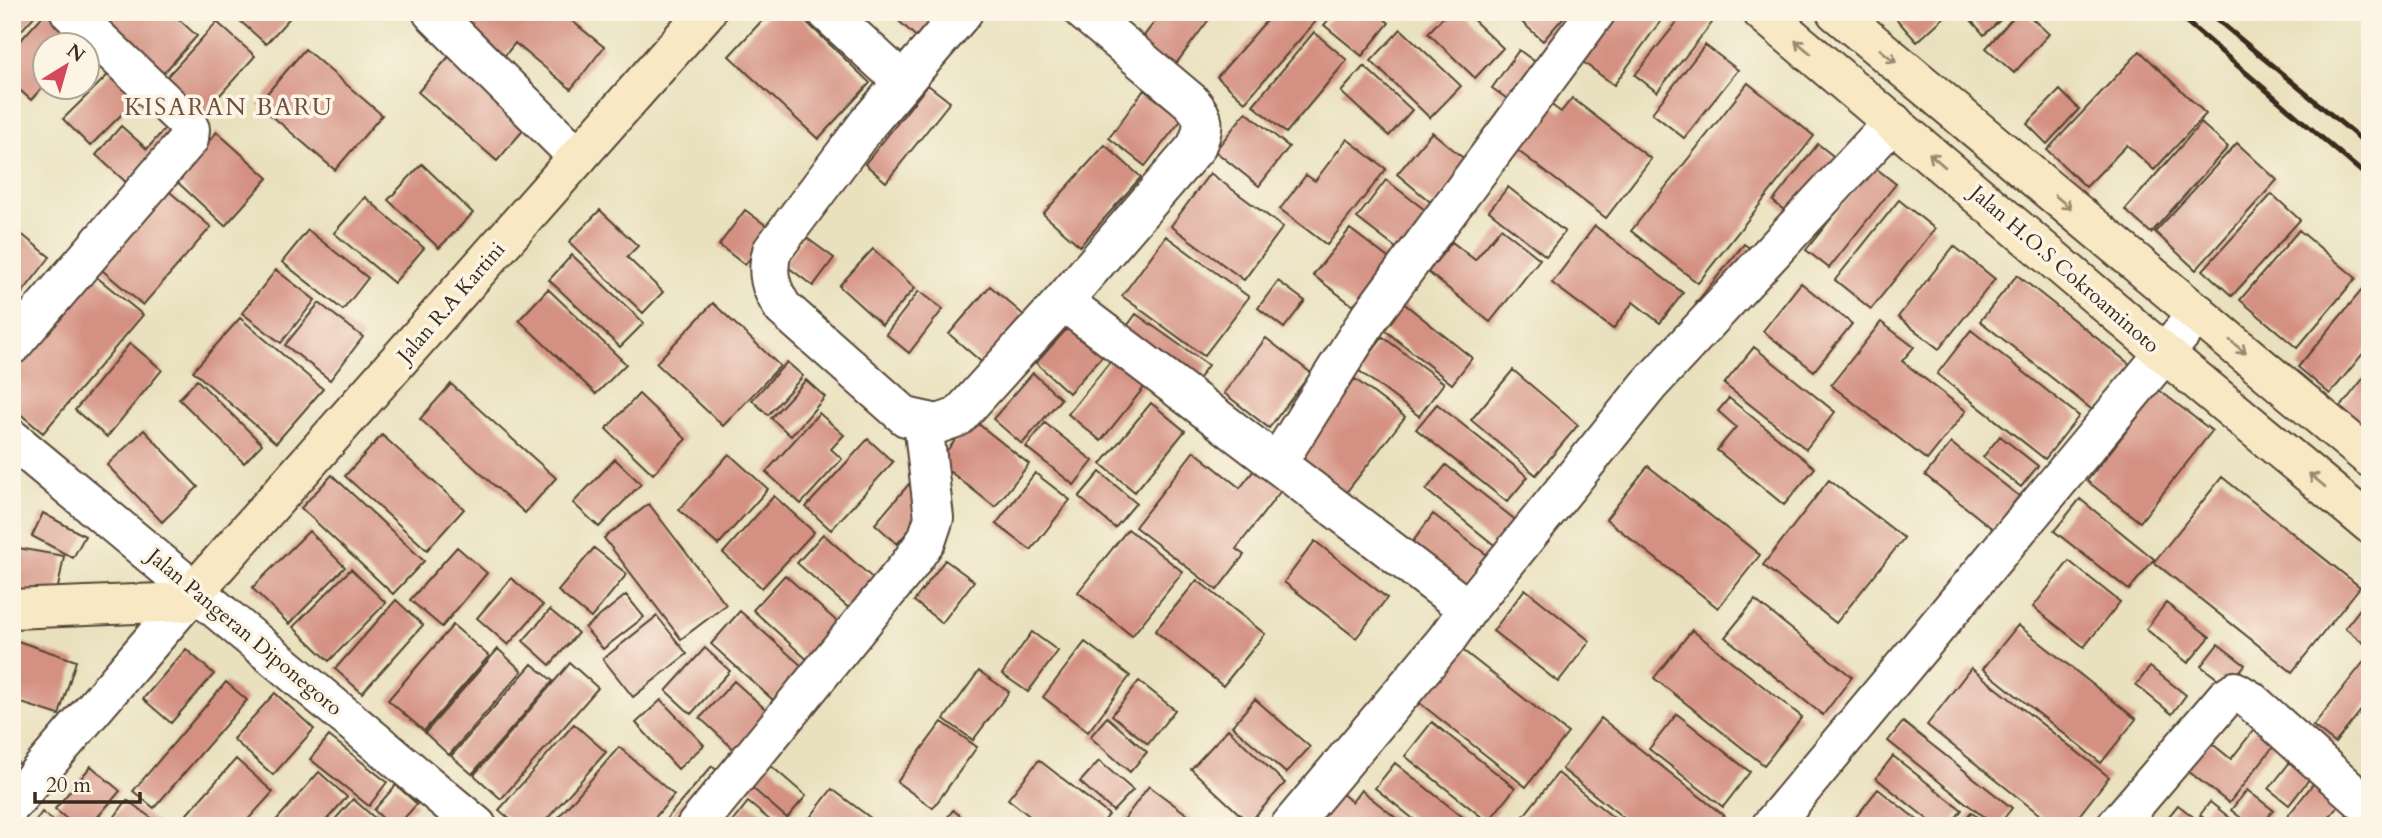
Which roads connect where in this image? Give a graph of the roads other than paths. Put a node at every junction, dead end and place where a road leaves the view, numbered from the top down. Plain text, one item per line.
1 (70, 12) edge
2 (432, 12) edge
3 (706, 12) edge
4 (827, 12) edge
5 (963, 12) edge
6 (1084, 12) edge
7 (1596, 12) edge
8 (1762, 12) edge
9 (1836, 12) edge
10 (903, 82) junction
11 (1894, 122) junction
12 (579, 157) junction
13 (1063, 301) junction
14 (2198, 313) junction
15 (12, 345) edge
16 (2164, 353) junction
17 (923, 422) junction
18 (12, 439) edge
19 (2370, 458) edge
20 (1277, 463) junction
21 (2370, 524) edge
22 (190, 596) junction
23 (12, 608) edge
24 (1468, 609) junction
25 (12, 804) edge
26 (2370, 808) edge
27 (477, 826) edge
28 (696, 826) edge
29 (1290, 826) edge
30 (1771, 826) edge
31 (2116, 826) edge

1 - 15 street
2 - 12 street
3 - 12 main road, Jalan R.A Kartini
4 - 10 street
5 - 10 street
6 - 13 street
7 - 20 street
11 -> 8 main road, Jalan H.O.S Cokroaminoto
9 -> 14 main road
10 - 17 street
16 -> 11 main road, Jalan H.O.S Cokroaminoto
11 - 24 street
12 - 22 main road, Jalan R.A Kartini
13 - 17 street
13 - 20 street
14 - 16 street
14 -> 19 main road
21 -> 16 main road, Jalan H.O.S Cokroaminoto
16 - 30 street
17 - 28 street
18 - 22 street, Jalan Pangeran Diponegoro
20 - 24 street
22 - 23 main road
22 - 25 street
22 - 27 street, Jalan Pangeran Diponegoro
24 - 29 street
26 - 31 street

